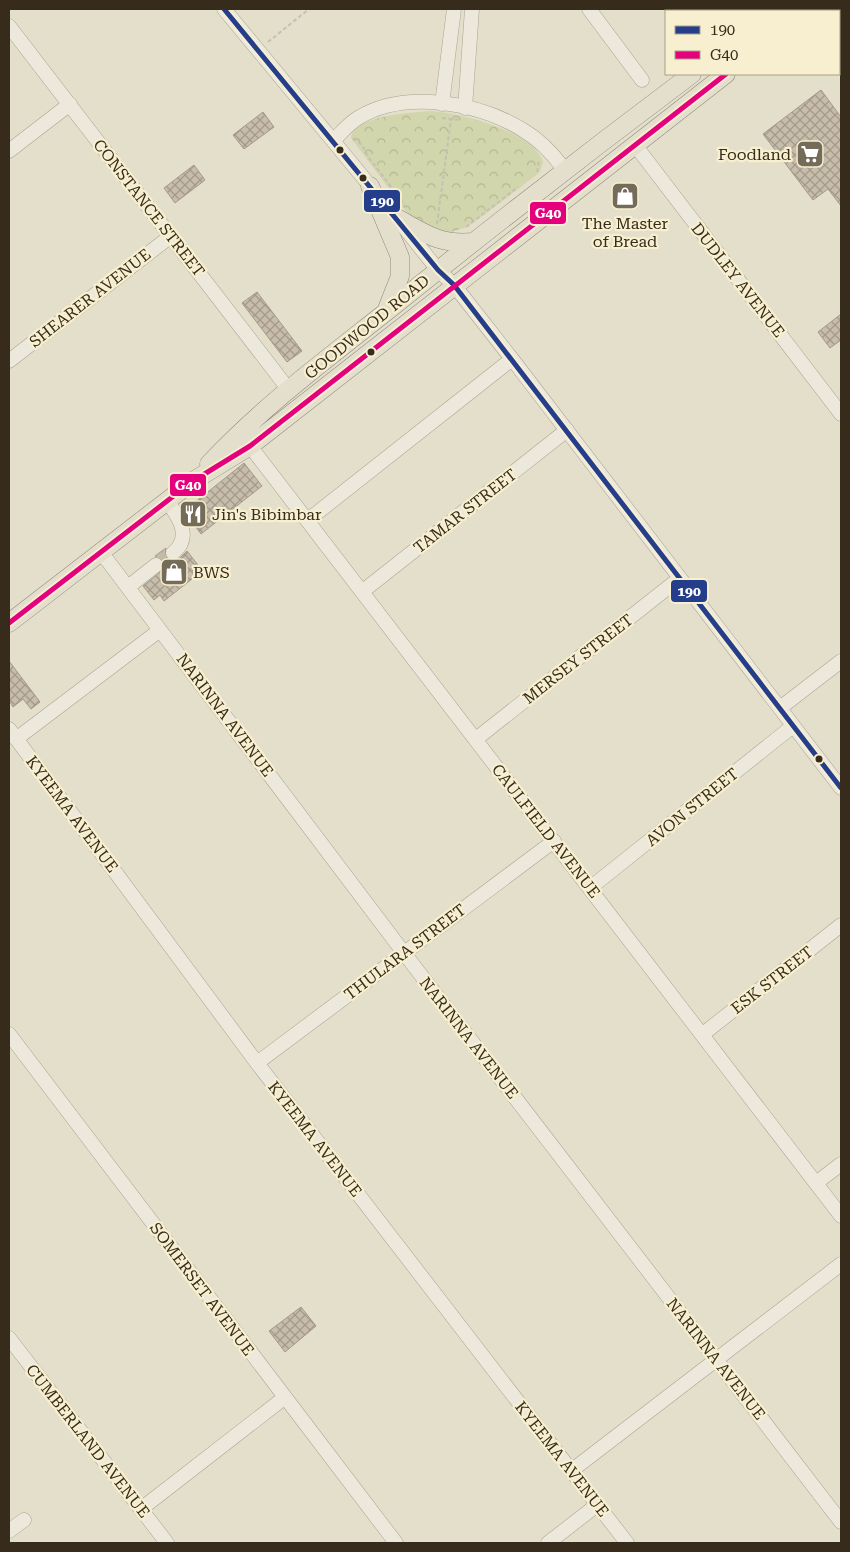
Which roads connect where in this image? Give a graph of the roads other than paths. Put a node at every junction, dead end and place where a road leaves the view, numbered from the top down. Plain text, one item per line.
1 (224, 9) edge
2 (454, 9) edge
3 (472, 9) edge
4 (589, 9) edge
5 (9, 26) edge
6 (691, 75) edge
7 (725, 75) edge
8 (642, 80) dead end
9 (70, 104) junction
10 (442, 104) junction
11 (465, 108) junction
12 (333, 141) junction
13 (635, 145) junction
14 (9, 151) edge
15 (564, 169) junction
16 (370, 186) junction
17 (402, 213) junction
18 (171, 236) junction
19 (473, 242) junction
20 (438, 270) junction
21 (454, 285) junction
22 (386, 311) junction
23 (512, 358) junction
24 (9, 361) edge
25 (289, 390) junction
26 (841, 414) edge
27 (567, 430) junction
28 (250, 446) junction
29 (193, 481) junction
30 (167, 501) junction
31 (308, 520) junction
32 (101, 552) junction
33 (173, 553) tunnel mouth
34 (156, 566) tunnel mouth
35 (680, 578) junction
36 (128, 587) junction
37 (363, 591) junction
38 (10, 620) edge
39 (160, 630) junction
40 (841, 661) edge
41 (780, 708) junction
42 (793, 726) junction
43 (12, 734) edge
44 (476, 739) junction
45 (841, 788) edge
46 (554, 841) junction
47 (590, 888) junction
48 (841, 925) edge
49 (404, 953) junction
50 (9, 1034) edge
51 (703, 1034) junction
52 (257, 1064) junction
53 (841, 1164) edge
54 (816, 1183) junction
55 (841, 1216) edge
56 (841, 1264) edge
57 (9, 1338) edge
58 (716, 1360) junction
59 (284, 1398) junction
60 (571, 1471) junction
61 (597, 1505) junction
62 (141, 1509) junction
63 (24, 1520) dead end
64 (841, 1522) edge
65 (9, 1531) edge
66 (167, 1543) edge
67 (396, 1543) edge
68 (548, 1543) edge
69 (627, 1543) edge

1 - 12 street
2 - 10 street
3 - 11 street
4 - 8 street
5 - 9 street, CONSTANCE STREET
6 - 15 main road, GOODWOOD ROAD
7 - 13 main road, GOODWOOD ROAD
9 - 14 street
9 - 18 street, CONSTANCE STREET
10 - 11 street
10 - 12 street
11 - 15 street
12 - 16 street
13 - 21 main road, GOODWOOD ROAD
13 - 26 street, DUDLEY AVENUE
15 - 19 main road, GOODWOOD ROAD
16 - 17 street
16 - 22 main road
17 - 19 main road
17 - 20 street
18 - 24 street, SHEARER AVENUE
18 - 25 street, CONSTANCE STREET
19 - 20 main road, GOODWOOD ROAD
20 - 21 street
20 - 22 main road, GOODWOOD ROAD
21 - 23 street
21 - 28 main road, GOODWOOD ROAD
22 - 25 main road, GOODWOOD ROAD
23 - 27 street
23 - 31 street
25 - 29 main road, GOODWOOD ROAD
27 - 35 street
27 - 37 street, TAMAR STREET
28 - 29 main road, GOODWOOD ROAD
28 - 31 street, CAULFIELD AVENUE
29 - 30 main road, GOODWOOD ROAD
30 - 32 main road, GOODWOOD ROAD
30 - 33 street
31 - 37 street, CAULFIELD AVENUE
32 - 36 street, NARINNA AVENUE
32 - 38 main road, GOODWOOD ROAD
34 - 36 street
35 - 41 street
35 - 44 street, MERSEY STREET
36 - 39 street, NARINNA AVENUE
37 - 44 street, CAULFIELD AVENUE
39 - 43 street
39 - 49 street, NARINNA AVENUE
40 - 41 street
41 - 42 street
42 - 45 street
42 - 47 street, AVON STREET
43 - 52 street, KYEEMA AVENUE
44 - 46 street, CAULFIELD AVENUE
46 - 47 street, CAULFIELD AVENUE
46 - 49 street, THULARA STREET
47 - 51 street, CAULFIELD AVENUE
48 - 51 street, ESK STREET
49 - 52 street, THULARA STREET
49 - 58 street, NARINNA AVENUE
50 - 59 street, SOMERSET AVENUE
51 - 54 street, CAULFIELD AVENUE
52 - 60 street, KYEEMA AVENUE
53 - 54 street
54 - 55 street, CAULFIELD AVENUE
56 - 58 street
57 - 62 street, CUMBERLAND AVENUE
58 - 60 street
58 - 64 street, NARINNA AVENUE
59 - 62 street
59 - 67 street, SOMERSET AVENUE
60 - 61 street, KYEEMA AVENUE
61 - 68 street
61 - 69 street, KYEEMA AVENUE
62 - 66 street, CUMBERLAND AVENUE
63 - 65 street

